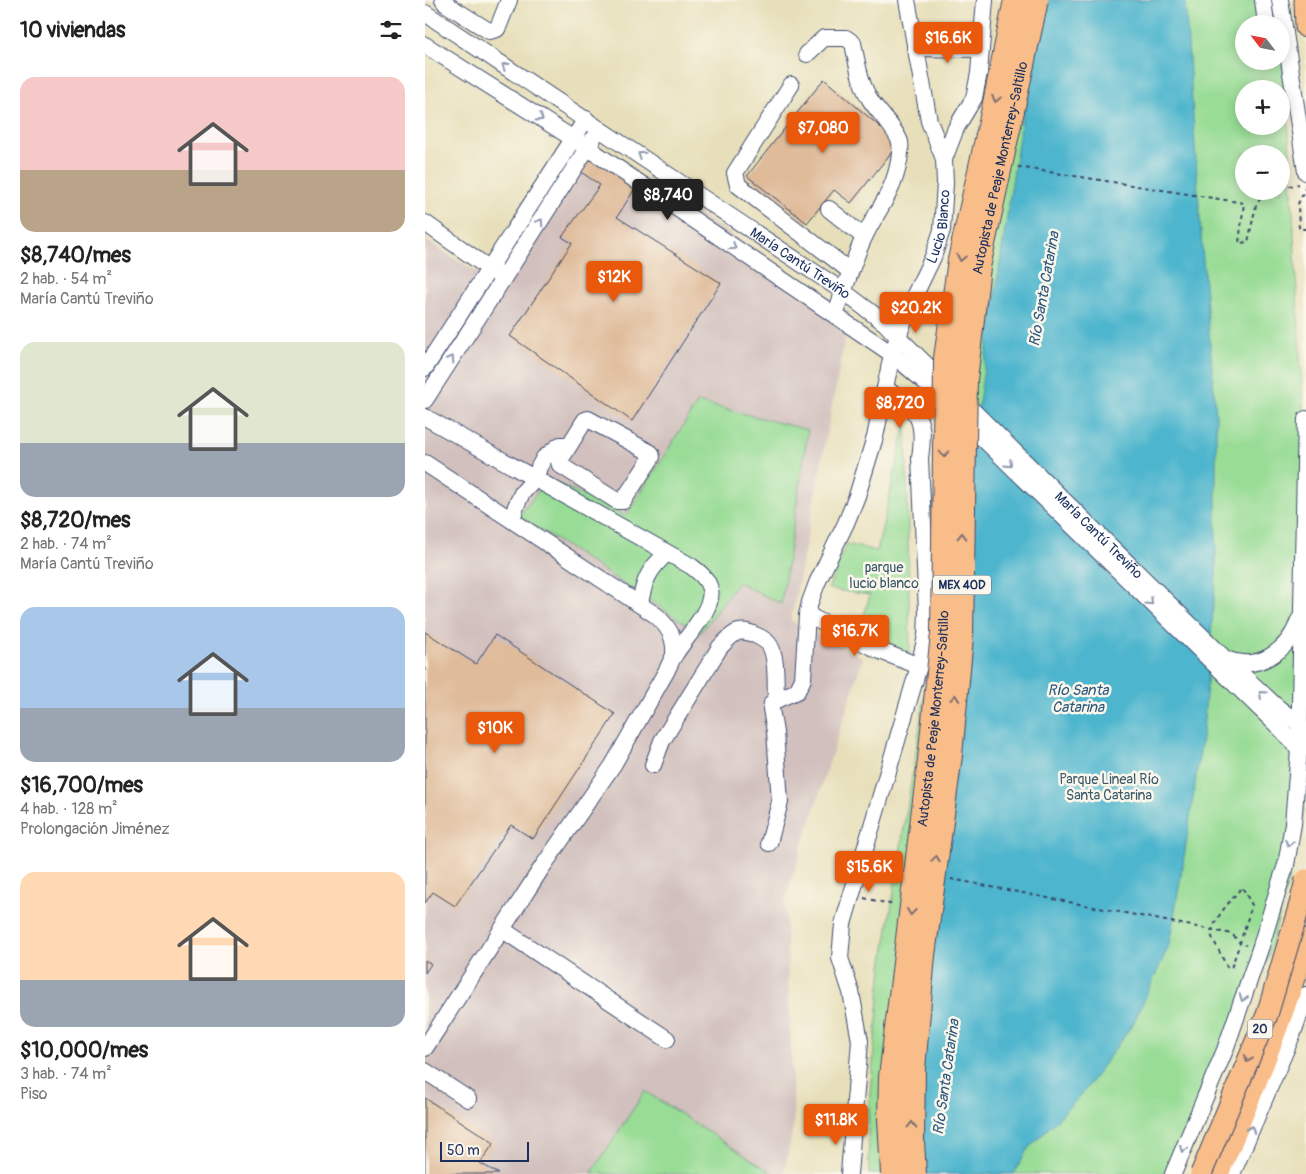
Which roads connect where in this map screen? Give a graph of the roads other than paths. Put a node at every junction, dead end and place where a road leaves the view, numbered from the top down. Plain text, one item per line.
1 (443, 0) edge
2 (509, 0) edge
3 (907, 0) edge
4 (985, 0) edge
5 (1016, 0) edge
6 (1036, 0) edge
7 (1263, 0) edge
8 (1280, 0) edge
9 (1305, 1) edge
10 (425, 12) edge
11 (1265, 15) edge
12 (1306, 27) edge
13 (425, 45) edge
14 (915, 48) junction
15 (981, 49) junction
16 (807, 54) dead end
17 (1284, 70) edge
18 (1291, 78) junction
19 (791, 85) dead end
20 (586, 119) junction
21 (600, 128) junction
22 (573, 139) junction
23 (588, 148) junction
24 (943, 159) junction
25 (1306, 172) edge
26 (829, 208) dead end
27 (425, 223) edge
28 (864, 237) junction
29 (489, 268) junction
30 (850, 271) junction
31 (503, 279) junction
32 (844, 292) junction
33 (835, 315) junction
34 (898, 337) junction
35 (892, 354) junction
36 (425, 368) edge
37 (923, 374) junction
38 (885, 389) junction
39 (425, 400) edge
40 (425, 417) edge
41 (1306, 420) edge
42 (569, 445) junction
43 (425, 464) edge
44 (536, 478) junction
45 (512, 520) junction
46 (667, 553) junction
47 (639, 604) junction
48 (1303, 608) junction
49 (807, 615) junction
50 (675, 654) junction
51 (1222, 661) junction
52 (919, 666) junction
53 (1303, 688) edge
54 (776, 700) junction
55 (1303, 727) edge
56 (1303, 748) edge
57 (653, 765) dead end
58 (769, 843) dead end
59 (1286, 865) junction
60 (1306, 880) edge
61 (1306, 890) edge
62 (503, 930) junction
63 (1306, 939) edge
64 (1261, 948) junction
65 (1306, 995) edge
66 (667, 1039) dead end
67 (425, 1048) edge
68 (425, 1071) edge
69 (468, 1098) dead end
70 (849, 1174) edge
71 (893, 1174) edge
72 (914, 1174) edge
73 (1173, 1174) edge
74 (1201, 1174) edge
75 (1218, 1174) edge
76 (1232, 1174) edge

1 - 2 street
3 - 14 street, Lucio Blanco
4 - 15 street
5 -> 71 highway, Autopista de Peaje Monterrey-Saltillo / MEX 40D, bridge
72 -> 6 highway, Autopista de Peaje Monterrey-Saltillo / MEX 40D, bridge
7 - 11 street
8 - 18 street
9 - 12 main road
20 -> 10 street, María Cantú Treviño
13 -> 22 street, María Cantú Treviño
14 - 15 street
14 - 24 street, Lucio Blanco
15 - 24 street
16 - 28 street
17 - 18 street
18 - 25 street
19 - 30 street
20 - 21 street, María Cantú Treviño
20 - 22 street
21 - 23 street
32 -> 21 street, María Cantú Treviño
22 - 23 street, María Cantú Treviño
22 - 29 street
31 -> 23 street
23 -> 33 street, María Cantú Treviño
24 - 34 street, Lucio Blanco
26 - 28 street
27 - 29 street
28 - 30 street
29 - 31 street
29 - 36 street
30 - 32 street
39 -> 31 street
32 - 33 street
32 - 34 street, María Cantú Treviño
33 - 35 street, María Cantú Treviño
34 - 35 street, Lucio Blanco
34 - 37 street, María Cantú Treviño
35 - 37 street, María Cantú Treviño
35 - 38 street, Lucio Blanco
37 - 38 street
37 - 51 street, María Cantú Treviño, bridge
38 - 49 street, Lucio Blanco
38 - 52 street
40 - 44 street
41 - 48 street, 20
42 - 42 street
42 - 44 street
43 - 45 street
44 - 45 street
44 - 46 street
45 - 47 street
46 - 47 street
46 - 50 street
47 - 50 street
48 - 51 street
48 - 53 street, 20
49 - 52 street
49 - 54 street, Lucio Blanco
50 - 62 street
55 -> 51 street
51 - 56 street
52 - 70 street
53 - 55 street, 20
54 - 57 street
54 - 58 street
55 - 56 street, 20
56 -> 59 street, 20
59 - 61 street
59 - 64 street, 20
60 -> 74 main road, 20, bridge
62 - 66 street
62 - 67 street
63 - 64 street
63 - 75 main road, 20
64 -> 73 street, 20
76 -> 65 street, 20
68 - 69 street

